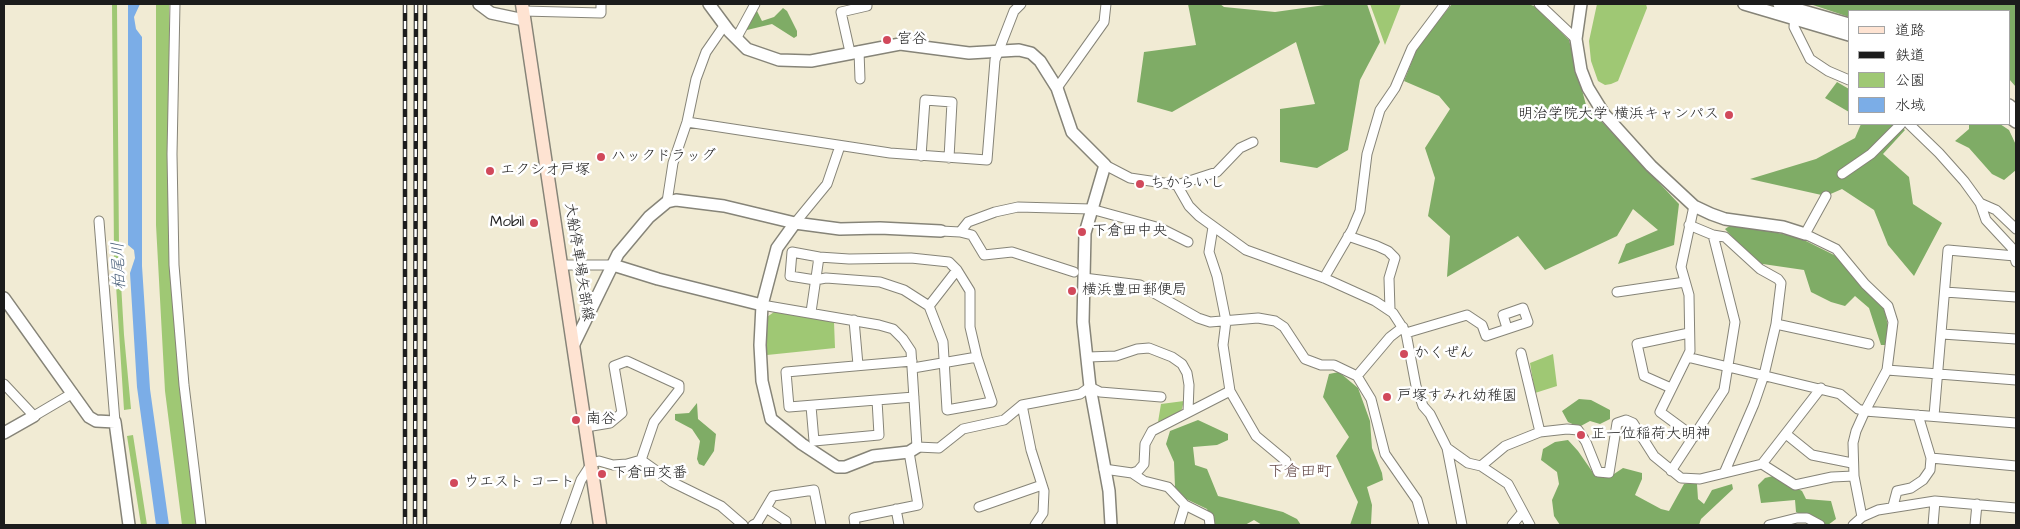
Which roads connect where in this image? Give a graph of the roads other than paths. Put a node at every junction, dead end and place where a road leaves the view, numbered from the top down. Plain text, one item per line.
1 (175, 4) edge
2 (479, 4) edge
3 (601, 4) edge
4 (709, 4) edge
5 (755, 4) edge
6 (867, 4) edge
7 (1020, 4) edge
8 (1106, 4) edge
9 (1445, 4) edge
10 (1539, 4) edge
11 (1581, 4) edge
12 (1744, 4) edge
13 (1779, 4) edge
14 (1012, 8) edge
15 (523, 12) edge
16 (1795, 13) junction
17 (1848, 24) edge
18 (724, 26) junction
19 (1848, 35) edge
20 (736, 39) junction
21 (1576, 39) junction
22 (855, 51) junction
23 (998, 52) junction
24 (860, 79) dead end
25 (1848, 80) edge
26 (1057, 88) junction
27 (687, 122) junction
28 (1899, 125) edge
29 (1910, 125) edge
30 (1253, 142) dead end
31 (840, 146) junction
32 (921, 156) junction
33 (949, 158) junction
34 (1105, 166) junction
35 (1842, 174) dead end
36 (1177, 185) junction
37 (1826, 196) dead end
38 (667, 202) junction
39 (1980, 203) junction
40 (1694, 206) junction
41 (1091, 209) junction
42 (99, 221) dead end
43 (795, 223) junction
44 (1689, 225) junction
45 (1213, 227) junction
46 (2016, 229) edge
47 (941, 231) joint
48 (960, 232) junction
49 (1805, 234) junction
50 (1713, 235) junction
51 (1348, 236) junction
52 (1188, 242) dead end
53 (819, 257) junction
54 (2016, 259) edge
55 (562, 264) junction
56 (613, 265) junction
57 (957, 270) junction
58 (1079, 275) junction
59 (1324, 278) junction
60 (815, 280) junction
61 (1685, 282) junction
62 (1617, 292) dead end
63 (1945, 292) junction
64 (2016, 297) edge
65 (4, 298) edge
66 (762, 305) junction
67 (929, 306) junction
68 (1390, 310) junction
69 (811, 312) junction
70 (854, 320) junction
71 (1226, 321) junction
72 (1776, 324) junction
73 (1507, 328) dead end
74 (1404, 330) junction
75 (1689, 333) junction
76 (1942, 334) junction
77 (2016, 339) edge
78 (574, 344) junction
79 (1869, 344) dead end
80 (1521, 353) dead end
81 (977, 356) junction
82 (1088, 357) junction
83 (1687, 357) junction
84 (946, 363) junction
85 (913, 364) junction
86 (858, 365) junction
87 (1727, 367) junction
88 (1887, 370) junction
89 (1938, 374) junction
90 (1764, 375) junction
91 (1357, 376) junction
92 (2016, 380) edge
93 (4, 384) edge
94 (1090, 387) junction
95 (1671, 388) junction
96 (1821, 388) junction
97 (1230, 391) junction
98 (73, 393) junction
99 (914, 397) junction
100 (1161, 397) dead end
101 (877, 400) junction
102 (1022, 405) junction
103 (810, 406) junction
104 (1865, 411) junction
105 (1188, 412) junction
106 (1918, 415) junction
107 (34, 416) junction
108 (1934, 416) junction
109 (115, 422) junction
110 (2016, 423) edge
111 (586, 426) junction
112 (1540, 432) junction
113 (4, 433) edge
114 (1786, 434) junction
115 (1694, 437) junction
116 (1447, 448) junction
117 (913, 450) junction
118 (1931, 458) junction
119 (642, 460) junction
120 (1286, 461) dead end
121 (592, 463) junction
122 (1852, 463) junction
123 (1762, 464) junction
124 (1482, 466) junction
125 (2016, 466) edge
126 (1104, 469) junction
127 (1672, 471) junction
128 (1725, 471) junction
129 (1132, 473) junction
130 (1854, 476) junction
131 (1042, 485) junction
132 (1935, 501) junction
133 (1977, 504) junction
134 (1185, 505) junction
135 (1892, 506) junction
136 (979, 507) dead end
137 (766, 508) junction
138 (2016, 508) edge
139 (896, 509) junction
140 (1522, 514) junction
141 (1858, 522) edge
142 (129, 525) edge
143 (201, 525) edge
144 (565, 525) edge
145 (600, 525) edge
146 (743, 525) edge
147 (753, 525) edge
148 (786, 525) edge
149 (821, 525) edge
150 (855, 525) edge
151 (899, 525) edge
152 (1035, 525) edge
153 (1111, 525) edge
154 (1179, 525) edge
155 (1210, 525) edge
156 (1424, 525) edge
157 (1462, 525) edge
158 (1512, 525) edge
159 (1530, 525) edge
160 (1769, 525) edge
161 (1820, 525) edge
162 (1933, 525) edge
163 (1975, 525) edge

1 - 143 street
2 - 15 street
3 - 15 street
4 - 18 street
5 - 20 street
6 - 22 street
7 - 14 street
8 - 26 street
9 - 51 street
10 - 21 street
11 - 21 street
12 - 16 street
13 - 16 street
14 - 23 street
15 - 55 main road, 大船停車場矢部線
16 - 17 street
16 - 19 street
16 - 25 street
18 - 20 street
18 - 27 street
20 - 22 street
21 - 40 street
22 - 23 street
22 - 24 street
23 - 26 street
23 - 33 street
26 - 34 street
27 - 31 street
27 - 38 street
28 - 35 street
29 - 39 street
30 - 36 street
31 - 32 street
31 - 43 street
32 - 33 street
32 - 33 street
34 - 36 street
34 - 41 street
36 - 45 street
37 - 49 street
38 - 43 street
38 - 56 street
39 - 46 street
39 - 54 street
40 - 44 street
40 - 49 street
41 - 48 street
41 - 52 street
41 - 58 street
42 - 109 street
43 - 47 street
43 - 66 street
44 - 50 street
44 - 61 street
45 - 59 street
45 - 71 street
47 - 48 street
48 - 58 street
49 - 88 street
50 - 72 street
50 - 87 street
51 - 59 street
51 - 68 street
53 - 57 street
53 - 60 street
53 - 60 street
54 - 63 street
55 - 56 street
55 - 78 main road, 大船停車場矢部線
56 - 66 street
56 - 78 street
57 - 67 street
57 - 81 street
58 - 71 street
58 - 82 street
59 - 68 street
60 - 67 street
60 - 69 street
61 - 62 street
61 - 75 street
63 - 64 street
63 - 76 street
65 - 98 street
66 - 69 street
66 - 117 street
67 - 84 street
68 - 74 street
69 - 70 street
70 - 85 street
70 - 86 street
71 - 91 street
71 - 97 street
72 - 79 street
72 - 90 street
73 - 74 street
74 - 91 street
74 - 116 street
75 - 83 street
75 - 95 street
76 - 77 street
76 - 89 street
78 - 111 main road, 大船停車場矢部線
80 - 112 street
81 - 84 street
81 - 84 street
82 - 94 street
82 - 105 street
83 - 87 street
83 - 95 street
84 - 85 street
85 - 86 street
85 - 99 street
86 - 103 street
87 - 90 street
87 - 115 street
88 - 89 street
88 - 104 street
89 - 92 street
89 - 108 street
90 - 96 street
90 - 128 street
91 - 156 street
93 - 107 street
94 - 100 street
94 - 102 street
94 - 126 street
95 - 115 street
96 - 104 street
96 - 114 street
97 - 105 street
97 - 120 street
98 - 107 street
98 - 109 street
99 - 101 street
99 - 117 street
101 - 103 street
101 - 103 street
102 - 117 street
102 - 131 street
104 - 106 street
104 - 122 street
105 - 129 street
106 - 108 street
106 - 118 street
107 - 113 street
108 - 110 street
109 - 142 street
111 - 119 street
111 - 121 main road, 大船停車場矢部線
112 - 124 street
112 - 127 street
114 - 122 street
114 - 123 street
115 - 127 street
116 - 124 street
116 - 157 street
117 - 139 street
118 - 125 street
118 - 135 street
119 - 121 street
119 - 146 street
121 - 144 street
121 - 145 main road, 大船停車場矢部線
122 - 130 street
123 - 128 street
123 - 130 street
124 - 140 street
126 - 129 street
126 - 153 street
127 - 128 street
129 - 134 street
130 - 141 street
131 - 136 street
131 - 152 street
132 - 133 street
132 - 135 street
132 - 162 street
133 - 138 street
133 - 163 street
134 - 154 street
134 - 155 street
135 - 141 street
137 - 147 street
137 - 148 street
137 - 149 street
139 - 150 street
139 - 151 street
140 - 158 street
140 - 159 street
160 - 161 street

